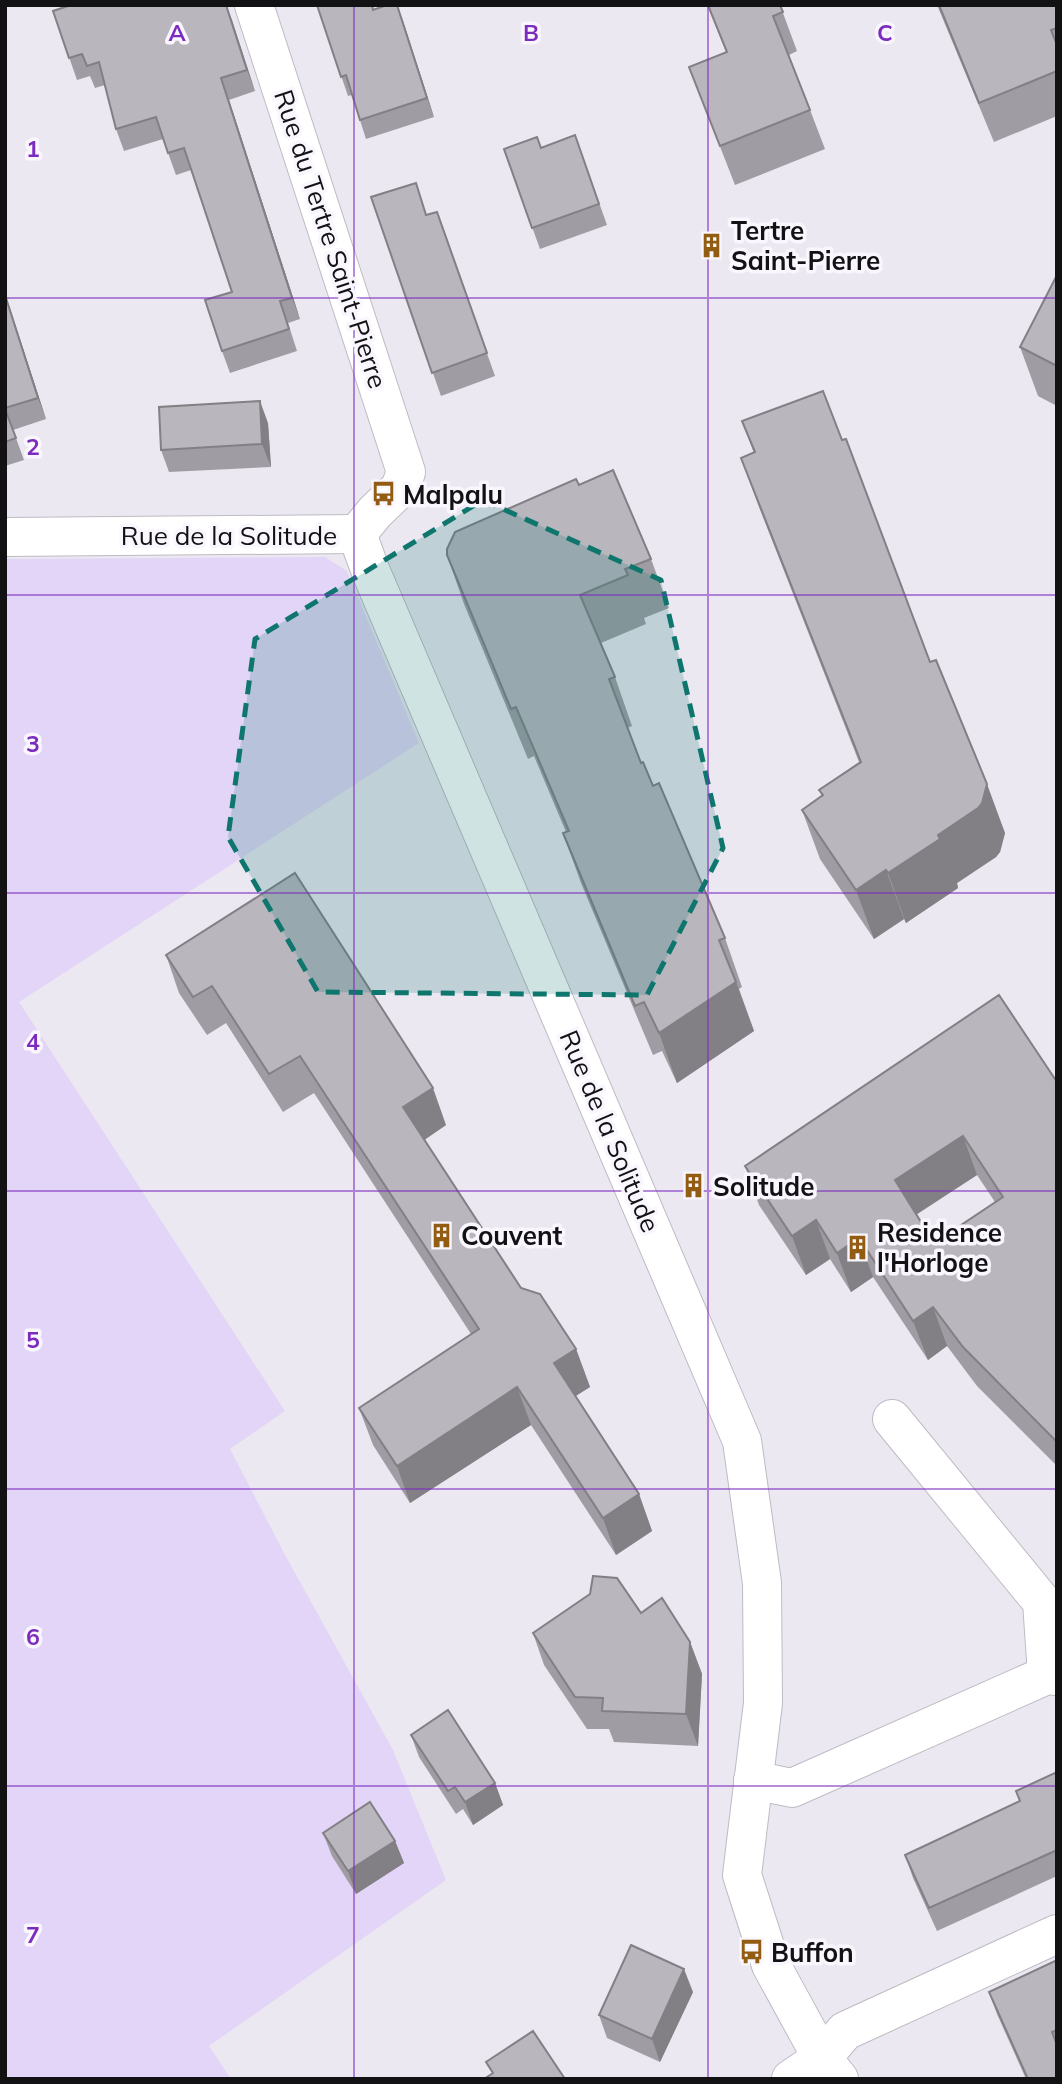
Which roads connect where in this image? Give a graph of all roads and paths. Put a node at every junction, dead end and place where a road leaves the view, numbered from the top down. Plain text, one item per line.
1 (254, 5) edge
2 (357, 534) junction
3 (5, 537) edge
4 (892, 1419) dead end
5 (1052, 1676) edge
6 (753, 1780) junction
7 (1057, 1934) edge
8 (830, 2069) edge
9 (790, 2079) edge

1 - 2 street, Rue du Tertre Saint-Pierre
2 - 3 street, Rue de la Solitude
2 - 6 street, Rue de la Solitude
4 - 5 street
5 - 6 street
6 - 8 street, Rue de la Solitude
7 - 8 street
8 - 9 street

